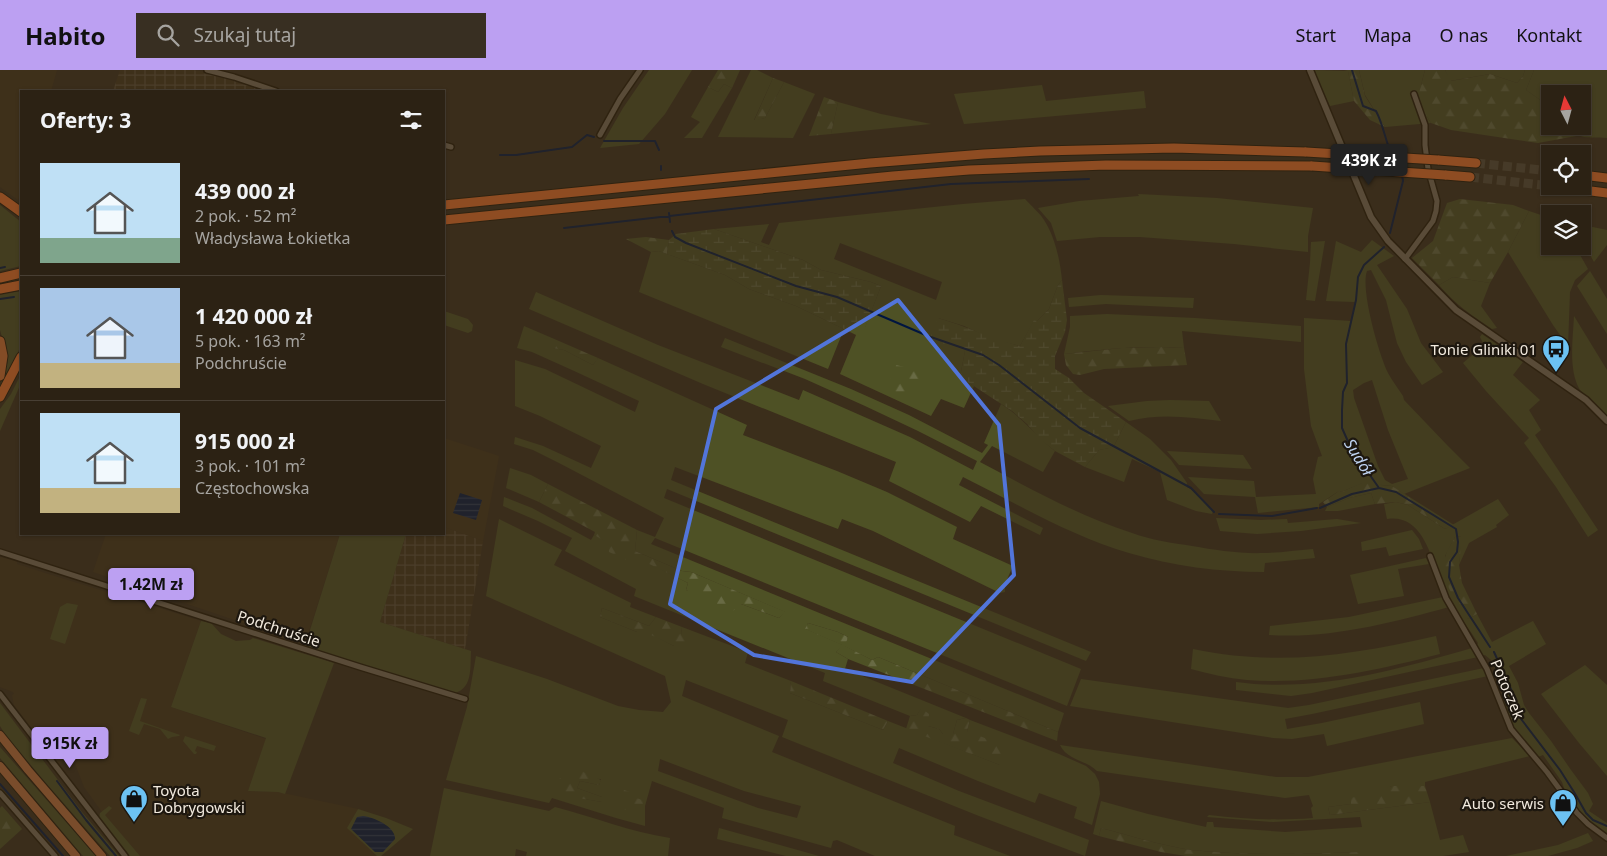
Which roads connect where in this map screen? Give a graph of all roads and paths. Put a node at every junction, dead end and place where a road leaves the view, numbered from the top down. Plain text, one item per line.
1 (207, 70) edge
2 (640, 70) edge
3 (1310, 70) edge
4 (273, 90) edge
5 (1414, 94) dead end
6 (600, 135) dead end
7 (445, 145) edge
8 (451, 147) dead end
9 (1476, 163) tunnel mouth
10 (1591, 176) edge
11 (1470, 177) tunnel mouth
12 (1607, 178) edge
13 (1591, 191) edge
14 (1607, 193) edge
15 (0, 197) edge
16 (445, 206) edge
17 (20, 211) edge
18 (445, 220) edge
19 (1405, 259) junction
20 (20, 273) edge
21 (0, 278) edge
22 (20, 285) edge
23 (0, 289) edge
24 (0, 341) edge
25 (20, 359) edge
26 (0, 376) edge
27 (0, 397) edge
28 (1607, 420) edge
29 (0, 552) edge
30 (1430, 556) dead end
31 (0, 694) edge
32 (465, 699) dead end
33 (0, 735) edge
34 (0, 766) edge
35 (0, 794) edge
36 (1607, 838) edge
37 (55, 856) edge
38 (76, 856) edge
39 (102, 856) edge
40 (125, 856) edge

1 - 4 street
2 - 6 street
3 - 19 street
5 - 19 street
7 - 8 street
9 - 16 highway, bridge
10 - 12 highway
11 - 18 highway, bridge
13 - 14 highway
15 - 17 highway
19 - 28 street
20 - 21 highway
22 - 23 highway
24 - 26 highway
25 - 27 highway
29 - 32 street, Podchruście
30 - 36 street, Potoczek
31 - 40 street
33 - 39 main road
34 - 38 main road
35 - 37 street

